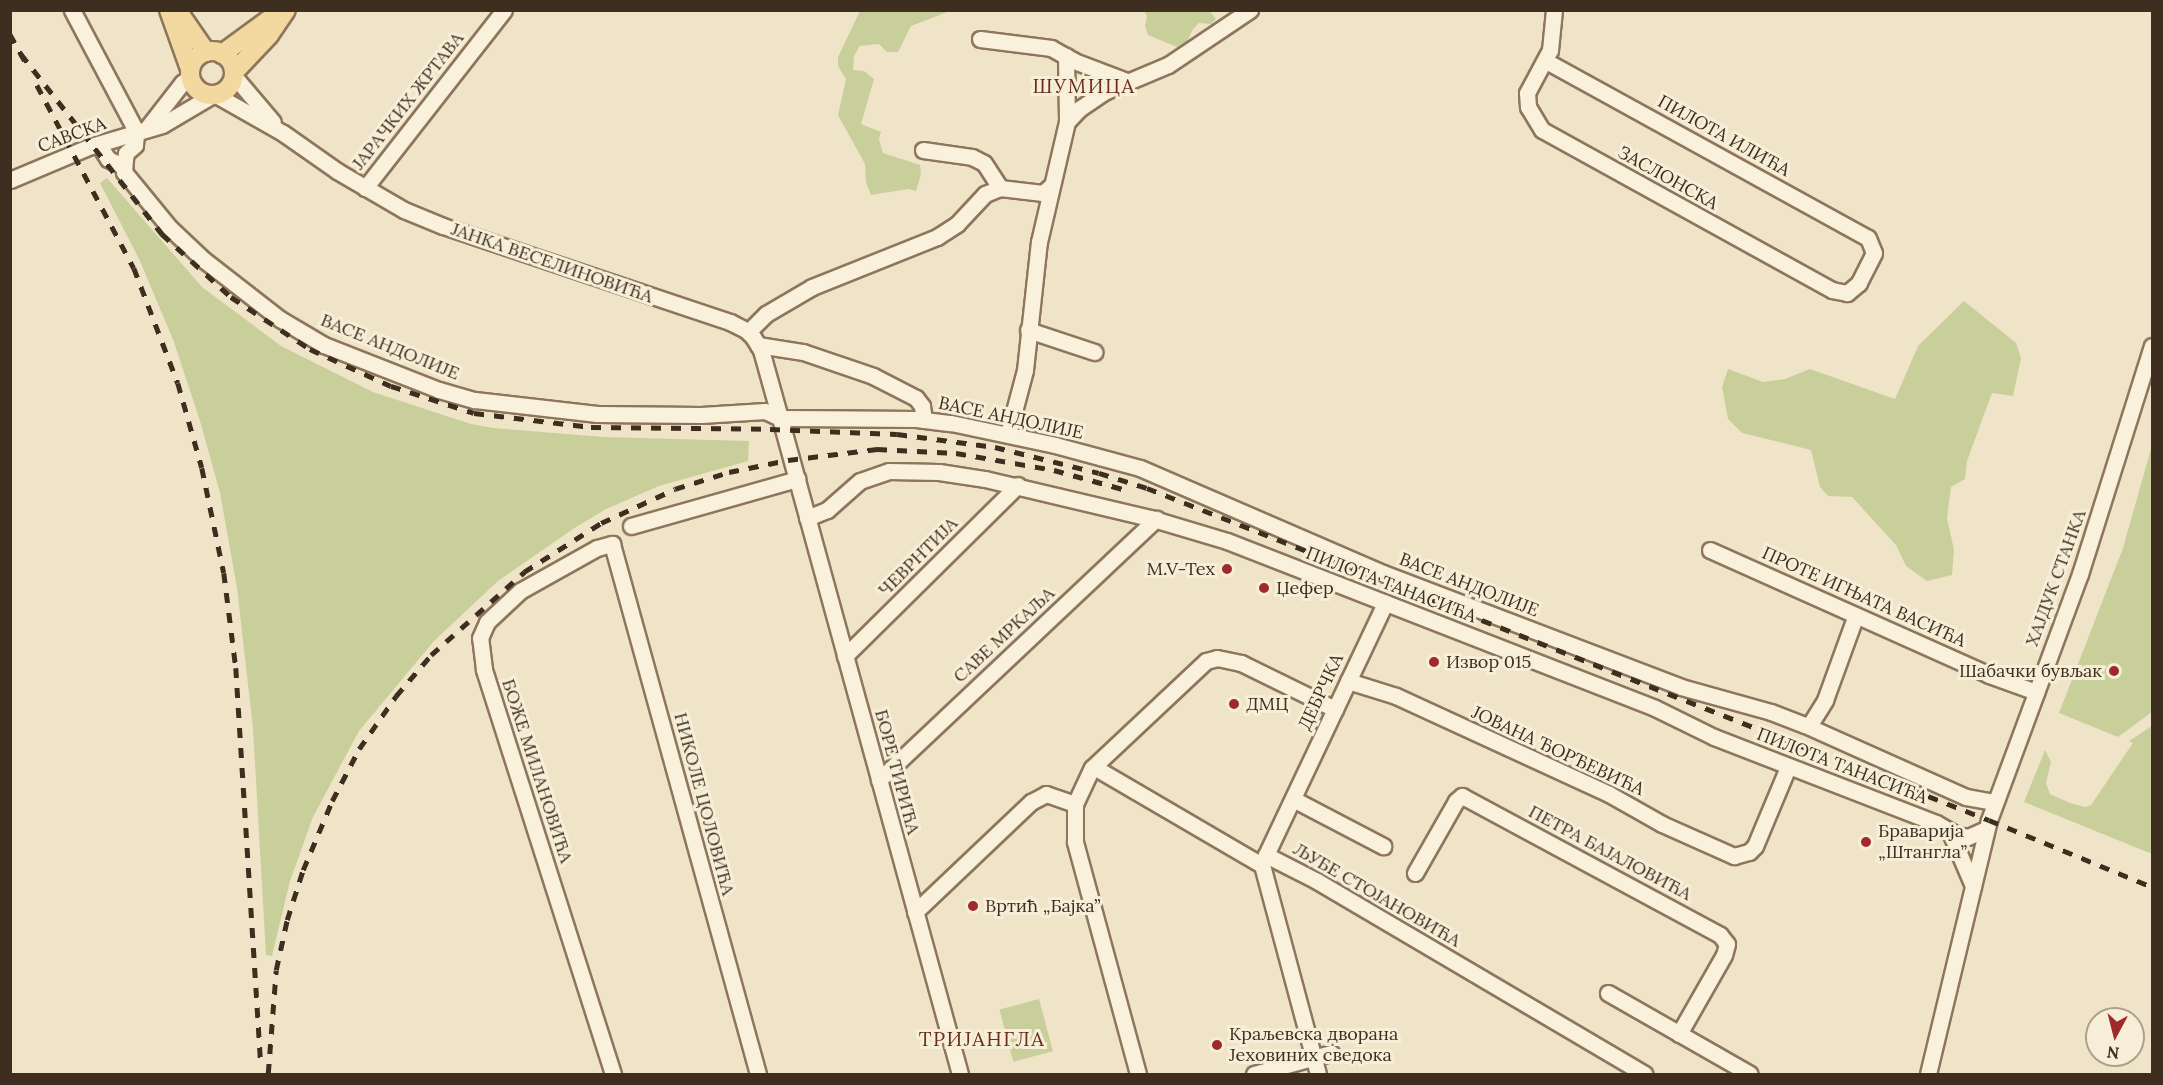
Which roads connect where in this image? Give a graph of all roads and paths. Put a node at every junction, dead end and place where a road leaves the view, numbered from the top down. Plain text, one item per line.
1 (72, 10) edge
2 (169, 10) edge
3 (177, 10) edge
4 (280, 10) edge
5 (286, 10) edge
6 (504, 10) edge
7 (1250, 10) edge
8 (1554, 10) edge
9 (980, 39) dead end
10 (214, 53) junction
11 (1066, 56) junction
12 (1546, 61) junction
13 (190, 73) junction
14 (234, 74) junction
15 (1127, 81) junction
16 (213, 95) junction
17 (1068, 122) junction
18 (140, 132) junction
19 (283, 133) junction
20 (99, 145) junction
21 (923, 150) dead end
22 (123, 166) junction
23 (10, 180) edge
24 (1051, 186) junction
25 (364, 188) junction
26 (1000, 188) junction
27 (1874, 253) joint
28 (1028, 330) junction
29 (748, 332) junction
30 (758, 345) junction
31 (2152, 346) edge
32 (1094, 352) dead end
33 (780, 418) junction
34 (924, 420) junction
35 (1008, 434) junction
36 (797, 479) junction
37 (1018, 485) junction
38 (807, 518) junction
39 (1156, 519) junction
40 (631, 526) dead end
41 (612, 543) joint
42 (1710, 550) dead end
43 (1385, 603) junction
44 (1856, 615) junction
45 (845, 656) junction
46 (1348, 681) junction
47 (2036, 692) junction
48 (1335, 709) junction
49 (1809, 726) junction
50 (1094, 767) junction
51 (1788, 767) junction
52 (879, 780) junction
53 (1293, 799) junction
54 (1995, 802) junction
55 (1075, 804) junction
56 (1988, 824) junction
57 (1950, 832) junction
58 (1383, 846) dead end
59 (1264, 860) junction
60 (1415, 873) dead end
61 (1973, 886) junction
62 (915, 912) junction
63 (1608, 993) dead end
64 (1679, 1034) junction
65 (1331, 1053) dead end
66 (1314, 1058) junction
67 (613, 1074) edge
68 (758, 1074) edge
69 (960, 1074) edge
70 (1138, 1074) edge
71 (1254, 1074) edge
72 (1318, 1074) edge
73 (1644, 1074) edge
74 (1750, 1074) edge
75 (1928, 1074) edge

1 - 18 street
2 - 13 main road
3 - 10 main road
4 - 10 main road
5 - 14 main road
6 - 25 street, ЈАРАЧКИХ ЖРТАВА
7 - 15 street
8 - 12 street, ЗАСЛОНСКА
9 - 11 street
10 - 13 main road
10 - 14 main road
11 - 15 street
11 - 17 street
12 - 27 street, ПИЛОТА ИЛИЋА
12 - 27 street, ЗАСЛОНСКА
13 - 16 main road
13 - 18 street
14 - 16 main road
14 - 19 street, ЈАНКА ВЕСЕЛИНОВИЋА
15 - 17 street
16 - 18 street, САВСКА
16 - 19 street, ЈАНКА ВЕСЕЛИНОВИЋА
17 - 24 street
18 - 20 street, САВСКА
18 - 22 street
19 - 25 street, ЈАНКА ВЕСЕЛИНОВИЋА
20 - 22 street, ВАСЕ АНДОЛИЈЕ
20 - 23 street, САВСКА
21 - 26 street
22 - 33 street, ВАСЕ АНДОЛИЈЕ
24 - 26 street
24 - 28 street
25 - 29 street, ЈАНКА ВЕСЕЛИНОВИЋА
26 - 29 street
28 - 32 street
28 - 35 street
29 - 30 street, ЈАНКА ВЕСЕЛИНОВИЋА
30 - 33 street, ЈАНКА ВЕСЕЛИНОВИЋА
30 - 34 street, ВАСЕ АНДОЛИЈЕ
31 - 47 street, ХАЈДУК СТАНКА
33 - 34 street, ВАСЕ АНДОЛИЈЕ
33 - 36 street, БОРЕ ТИРИЋА
34 - 35 street, ВАСЕ АНДОЛИЈЕ
35 - 49 street, ВАСЕ АНДОЛИЈЕ
36 - 38 street, БОРЕ ТИРИЋА
36 - 40 street
37 - 38 street, ПИЛОТА ТАНАСИЋА
37 - 39 street, ПИЛОТА ТАНАСИЋА
37 - 45 street, ЧЕВРНТИЈА
38 - 45 street, БОРЕ ТИРИЋА
39 - 43 street, ПИЛОТА ТАНАСИЋА
39 - 52 street, САВЕ МРКАЉА
41 - 67 street, БОЖЕ МИЛАНОВИЋА
41 - 68 street, НИКОЛЕ ЦОЛОВИЋА
42 - 44 street, ПРОТЕ ИГЊАТА ВАСИЋА
43 - 46 street, ДЕБРЧКА
43 - 51 street, ПИЛОТА ТАНАСИЋА
44 - 47 street, ПРОТЕ ИГЊАТА ВАСИЋА
44 - 49 street
45 - 52 street, БОРЕ ТИРИЋА
46 - 48 street, ДЕБРЧКА
46 - 51 street, ЈОВАНА ЂОРЂЕВИЋА
47 - 54 street, ХАЈДУК СТАНКА
48 - 50 street
48 - 53 street, ДЕБРЧКА
49 - 54 street, ВАСЕ АНДОЛИЈЕ
50 - 55 street
50 - 59 street, ЉУБЕ СТОЈАНОВИЋА
51 - 57 street, ПИЛОТА ТАНАСИЋА
52 - 62 street, БОРЕ ТИРИЋА
53 - 58 street
53 - 59 street, ДЕБРЧКА
54 - 56 street, ХАЈДУК СТАНКА
55 - 62 street
55 - 70 street
56 - 57 street, ПИЛОТА ТАНАСИЋА
56 - 61 street, ХАЈДУК СТАНКА
57 - 61 street
59 - 66 street
59 - 73 street, ЉУБЕ СТОЈАНОВИЋА
60 - 64 street, ПЕТРА БАЈАЛОВИЋА
61 - 75 street, ХАЈДУК СТАНКА
62 - 69 street, БОРЕ ТИРИЋА
63 - 64 street
64 - 74 street
65 - 66 street
66 - 71 street
66 - 72 street

